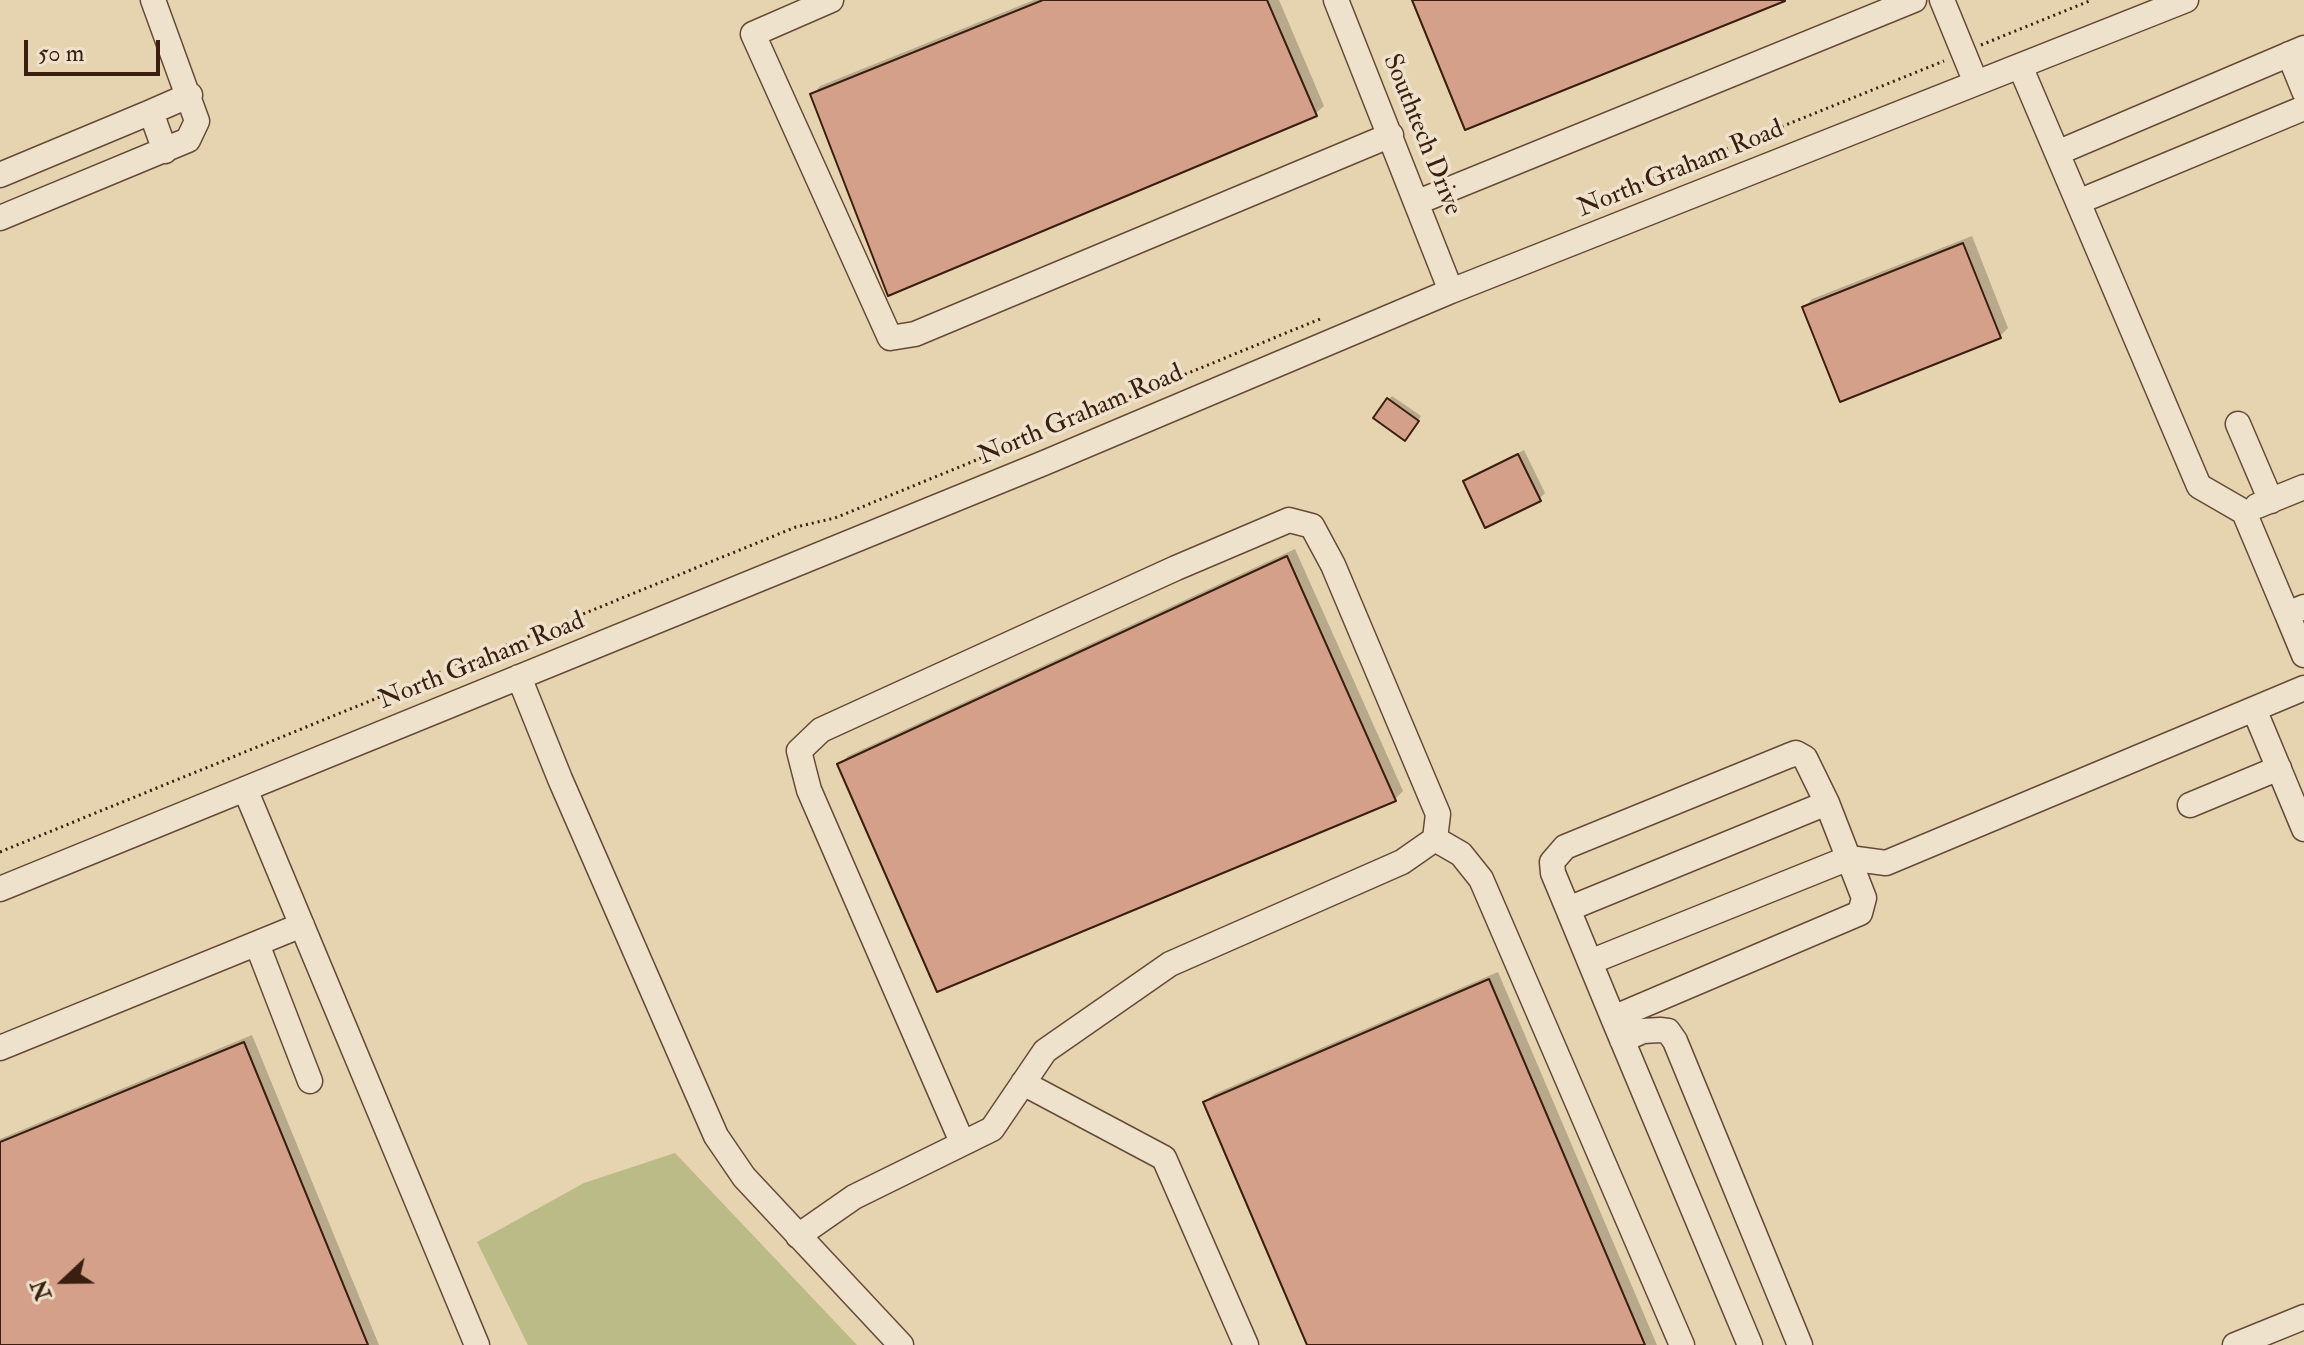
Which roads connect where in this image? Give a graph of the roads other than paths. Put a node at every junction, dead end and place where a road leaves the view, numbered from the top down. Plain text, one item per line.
1 (153, 0) edge
2 (831, 0) edge
3 (1336, 0) edge
4 (1914, 0) edge
5 (1942, 0) edge
6 (2186, 0) edge
7 (2296, 51) edge
8 (2020, 66) junction
9 (1976, 83) junction
10 (2304, 91) edge
11 (190, 95) junction
12 (2304, 108) edge
13 (151, 112) junction
14 (1391, 135) junction
15 (165, 151) junction
16 (2057, 153) junction
17 (0, 175) edge
18 (1418, 202) junction
19 (2078, 202) junction
20 (0, 218) edge
21 (1451, 291) junction
22 (2238, 424) dead end
23 (2304, 487) edge
24 (2271, 501) junction
25 (2244, 512) junction
26 (2296, 610) edge
27 (2304, 655) edge
28 (519, 677) junction
29 (2304, 688) edge
30 (2254, 709) junction
31 (2279, 768) junction
32 (245, 789) junction
33 (1827, 803) junction
34 (2190, 805) dead end
35 (2304, 829) edge
36 (1435, 839) junction
37 (1849, 858) junction
38 (0, 889) edge
39 (1568, 909) junction
40 (302, 925) junction
41 (257, 944) junction
42 (1590, 962) junction
43 (1618, 1029) junction
44 (0, 1048) edge
45 (310, 1081) dead end
46 (1023, 1083) junction
47 (962, 1142) junction
48 (798, 1236) junction
49 (2304, 1317) edge
50 (477, 1345) edge
51 (901, 1345) edge
52 (1246, 1345) edge
53 (1682, 1345) edge
54 (1750, 1345) edge
55 (1800, 1345) edge
56 (2235, 1345) edge

1 - 11 street
2 - 14 street
3 - 14 street, Southtech Drive
4 - 18 street
5 - 9 street
6 - 8 street, North Graham Road
7 - 10 street
7 - 16 street
8 - 9 street, North Graham Road
8 - 16 street
9 - 21 street, North Graham Road
11 - 13 street
11 - 15 street
12 - 19 street
13 - 15 street
13 - 17 street
14 - 18 street, Southtech Drive
15 - 20 street
16 - 19 street
18 - 21 street, Southtech Drive
19 - 25 street
21 - 28 street, North Graham Road
22 - 24 street
23 - 24 street
24 - 25 street
25 - 26 street
26 - 27 street
28 - 32 street, North Graham Road
28 - 48 street
29 - 30 street
30 - 31 street
30 - 37 street
31 - 34 street
31 - 35 street
32 - 38 street, North Graham Road
32 - 40 street
33 - 37 street
33 - 39 street
33 - 39 street
36 - 46 street
36 - 47 street
36 - 53 street
37 - 42 street
37 - 43 street
39 - 42 street
40 - 41 street
40 - 50 street
41 - 44 street
41 - 45 street
42 - 43 street
43 - 54 street
43 - 55 street
46 - 47 street
46 - 52 street
47 - 48 street
48 - 51 street
49 - 56 street

